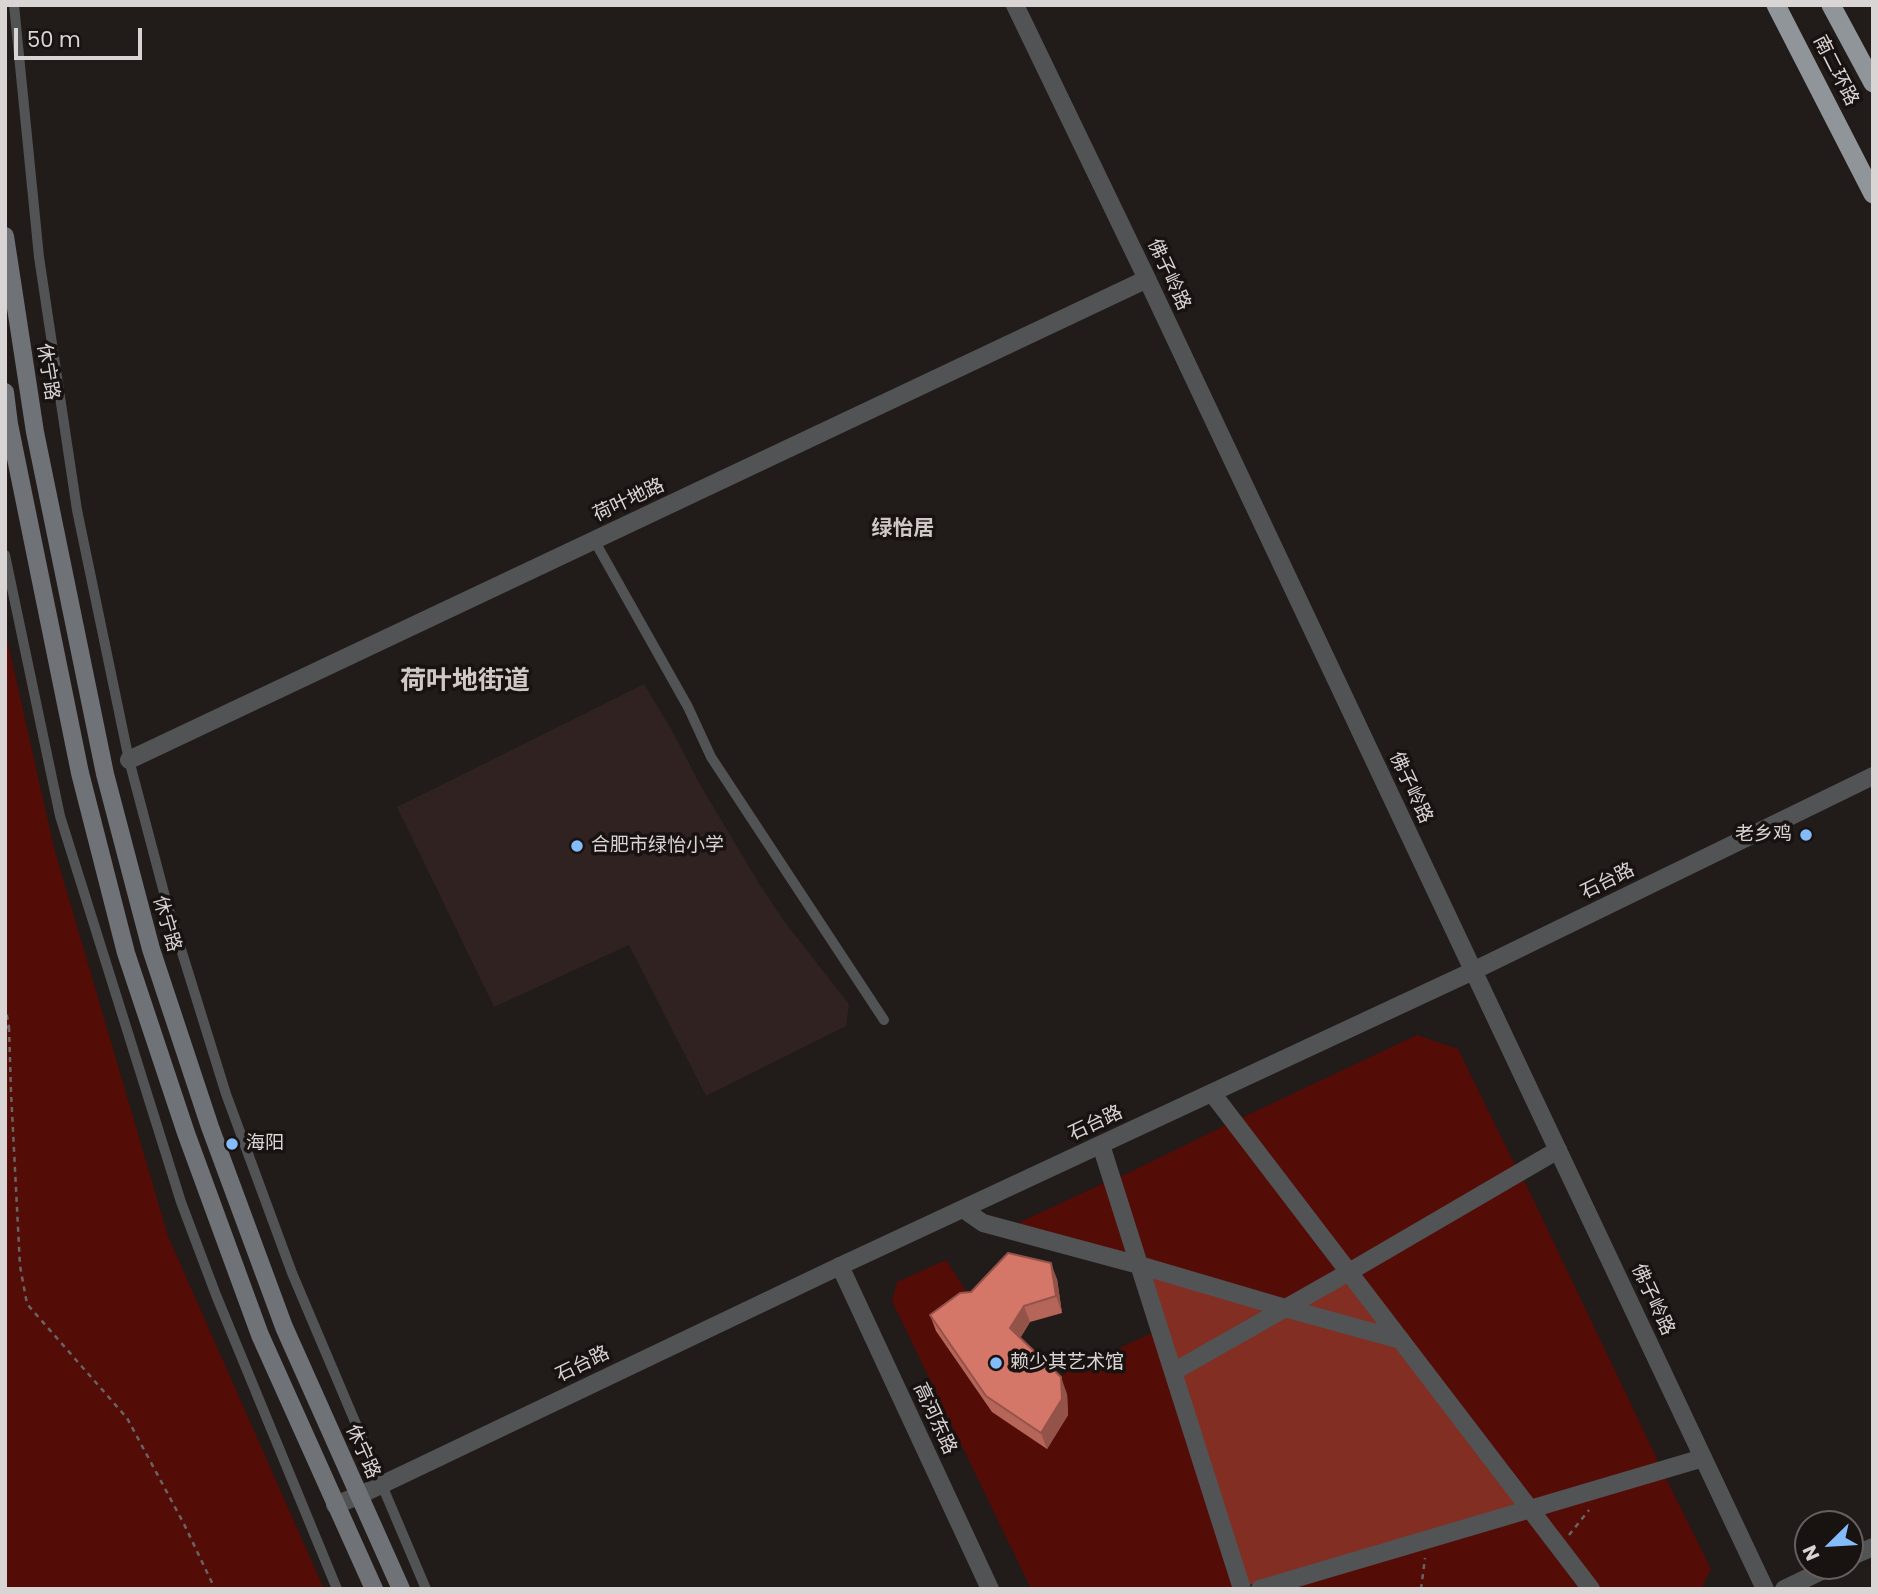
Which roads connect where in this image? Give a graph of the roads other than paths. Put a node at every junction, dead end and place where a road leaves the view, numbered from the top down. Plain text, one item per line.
1 (14, 5) edge
2 (1015, 5) edge
3 (1776, 5) edge
4 (1831, 5) edge
5 (1873, 83) edge
6 (1873, 194) edge
7 (5, 236) edge
8 (1147, 279) junction
9 (5, 392) edge
10 (594, 540) junction
11 (5, 555) edge
12 (129, 761) junction
13 (1873, 776) edge
14 (1473, 971) junction
15 (884, 1020) dead end
16 (1212, 1093) junction
17 (1101, 1145) junction
18 (1558, 1150) junction
19 (963, 1209) junction
20 (1139, 1265) junction
21 (840, 1266) junction
22 (1349, 1272) junction
23 (1286, 1308) junction
24 (1401, 1340) junction
25 (1173, 1372) junction
26 (1703, 1458) junction
27 (382, 1485) junction
28 (358, 1496) junction
29 (335, 1505) junction
30 (1530, 1509) junction
31 (1803, 1580) edge
32 (337, 1589) edge
33 (374, 1589) edge
34 (401, 1589) edge
35 (426, 1589) edge
36 (990, 1589) edge
37 (1242, 1589) edge
38 (1260, 1589) edge
39 (1591, 1589) edge
40 (1765, 1589) edge
41 (1784, 1589) edge

1 - 12 lane
2 - 8 street, 佛子岭路
3 - 6 highway, 南二环路
4 - 5 highway, 南二环路
7 - 28 main road, 休宁路
8 - 10 street, 荷叶地路
8 - 14 street, 佛子岭路
9 - 29 main road
10 - 12 street, 荷叶地路
10 - 15 lane
11 - 32 lane
12 - 27 lane
13 - 14 street, 石台路
14 - 16 street, 石台路
14 - 18 street, 佛子岭路
16 - 17 street, 石台路
16 - 22 street
17 - 19 street, 石台路
17 - 20 street
18 - 22 street
18 - 26 street, 佛子岭路
19 - 20 street
19 - 21 street, 石台路
20 - 23 street
20 - 25 street
21 - 27 street, 石台路
21 - 36 street, 高河东路
22 - 23 street
22 - 24 street
23 - 24 street
23 - 25 street
24 - 30 street
25 - 37 street
26 - 30 street
26 - 40 street, 佛子岭路
27 - 28 street, 石台路
27 - 35 lane
28 - 29 street, 石台路
28 - 34 main road, 休宁路
29 - 33 main road
30 - 38 street
30 - 39 street
31 - 41 street

